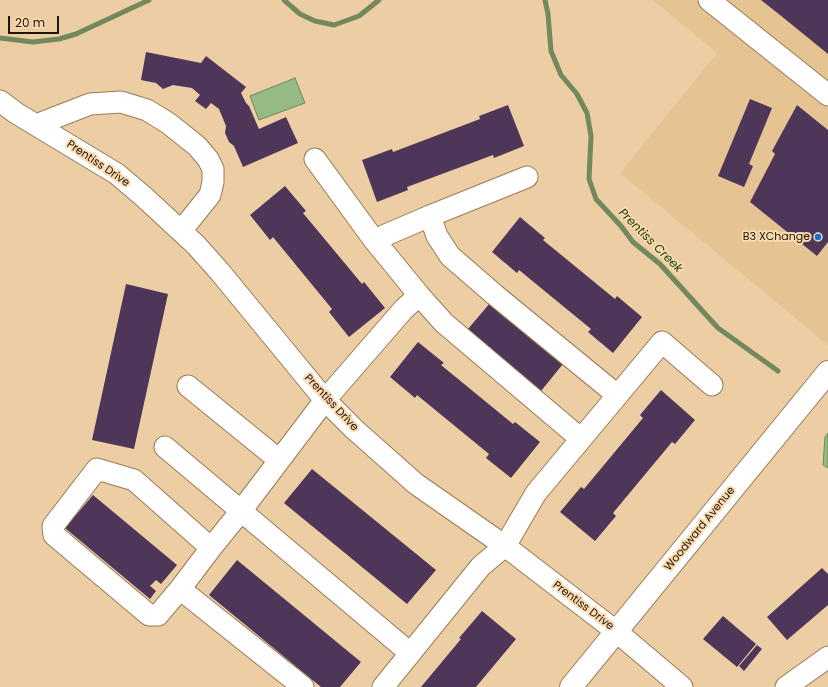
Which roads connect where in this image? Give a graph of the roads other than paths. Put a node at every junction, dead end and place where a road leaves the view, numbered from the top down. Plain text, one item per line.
1 (709, 0) edge
2 (828, 95) edge
3 (0, 102) edge
4 (36, 125) junction
5 (315, 159) dead end
6 (527, 177) dead end
7 (430, 216) junction
8 (181, 231) junction
9 (374, 240) junction
10 (419, 295) junction
11 (828, 372) edge
12 (712, 385) dead end
13 (188, 386) dead end
14 (617, 395) junction
15 (325, 400) junction
16 (581, 439) junction
17 (165, 447) dead end
18 (279, 460) junction
19 (241, 511) junction
20 (505, 546) junction
21 (211, 548) junction
22 (180, 589) junction
23 (617, 632) junction
24 (410, 653) junction
25 (828, 657) edge
26 (303, 687) edge
27 (383, 687) edge
28 (571, 687) edge
29 (682, 687) edge
30 (786, 687) edge

1 - 2 street
3 - 4 street, Prentiss Drive
4 - 8 street, Prentiss Drive
4 - 8 street
5 - 9 street
6 - 7 street
7 - 9 street
7 - 14 street
8 - 15 street, Prentiss Drive
9 - 10 street
10 - 15 street
10 - 16 street
11 - 23 main road, Woodward Avenue
12 - 14 street
13 - 18 street
14 - 16 street
15 - 18 street
15 - 20 street, Prentiss Drive
16 - 20 street
17 - 19 street
18 - 19 street
19 - 21 street
19 - 24 street
20 - 23 street, Prentiss Drive
20 - 24 street
21 - 22 street
21 - 22 street
22 - 26 street
23 - 28 main road, Woodward Avenue
23 - 29 street, Prentiss Drive
24 - 27 street
25 - 30 street

